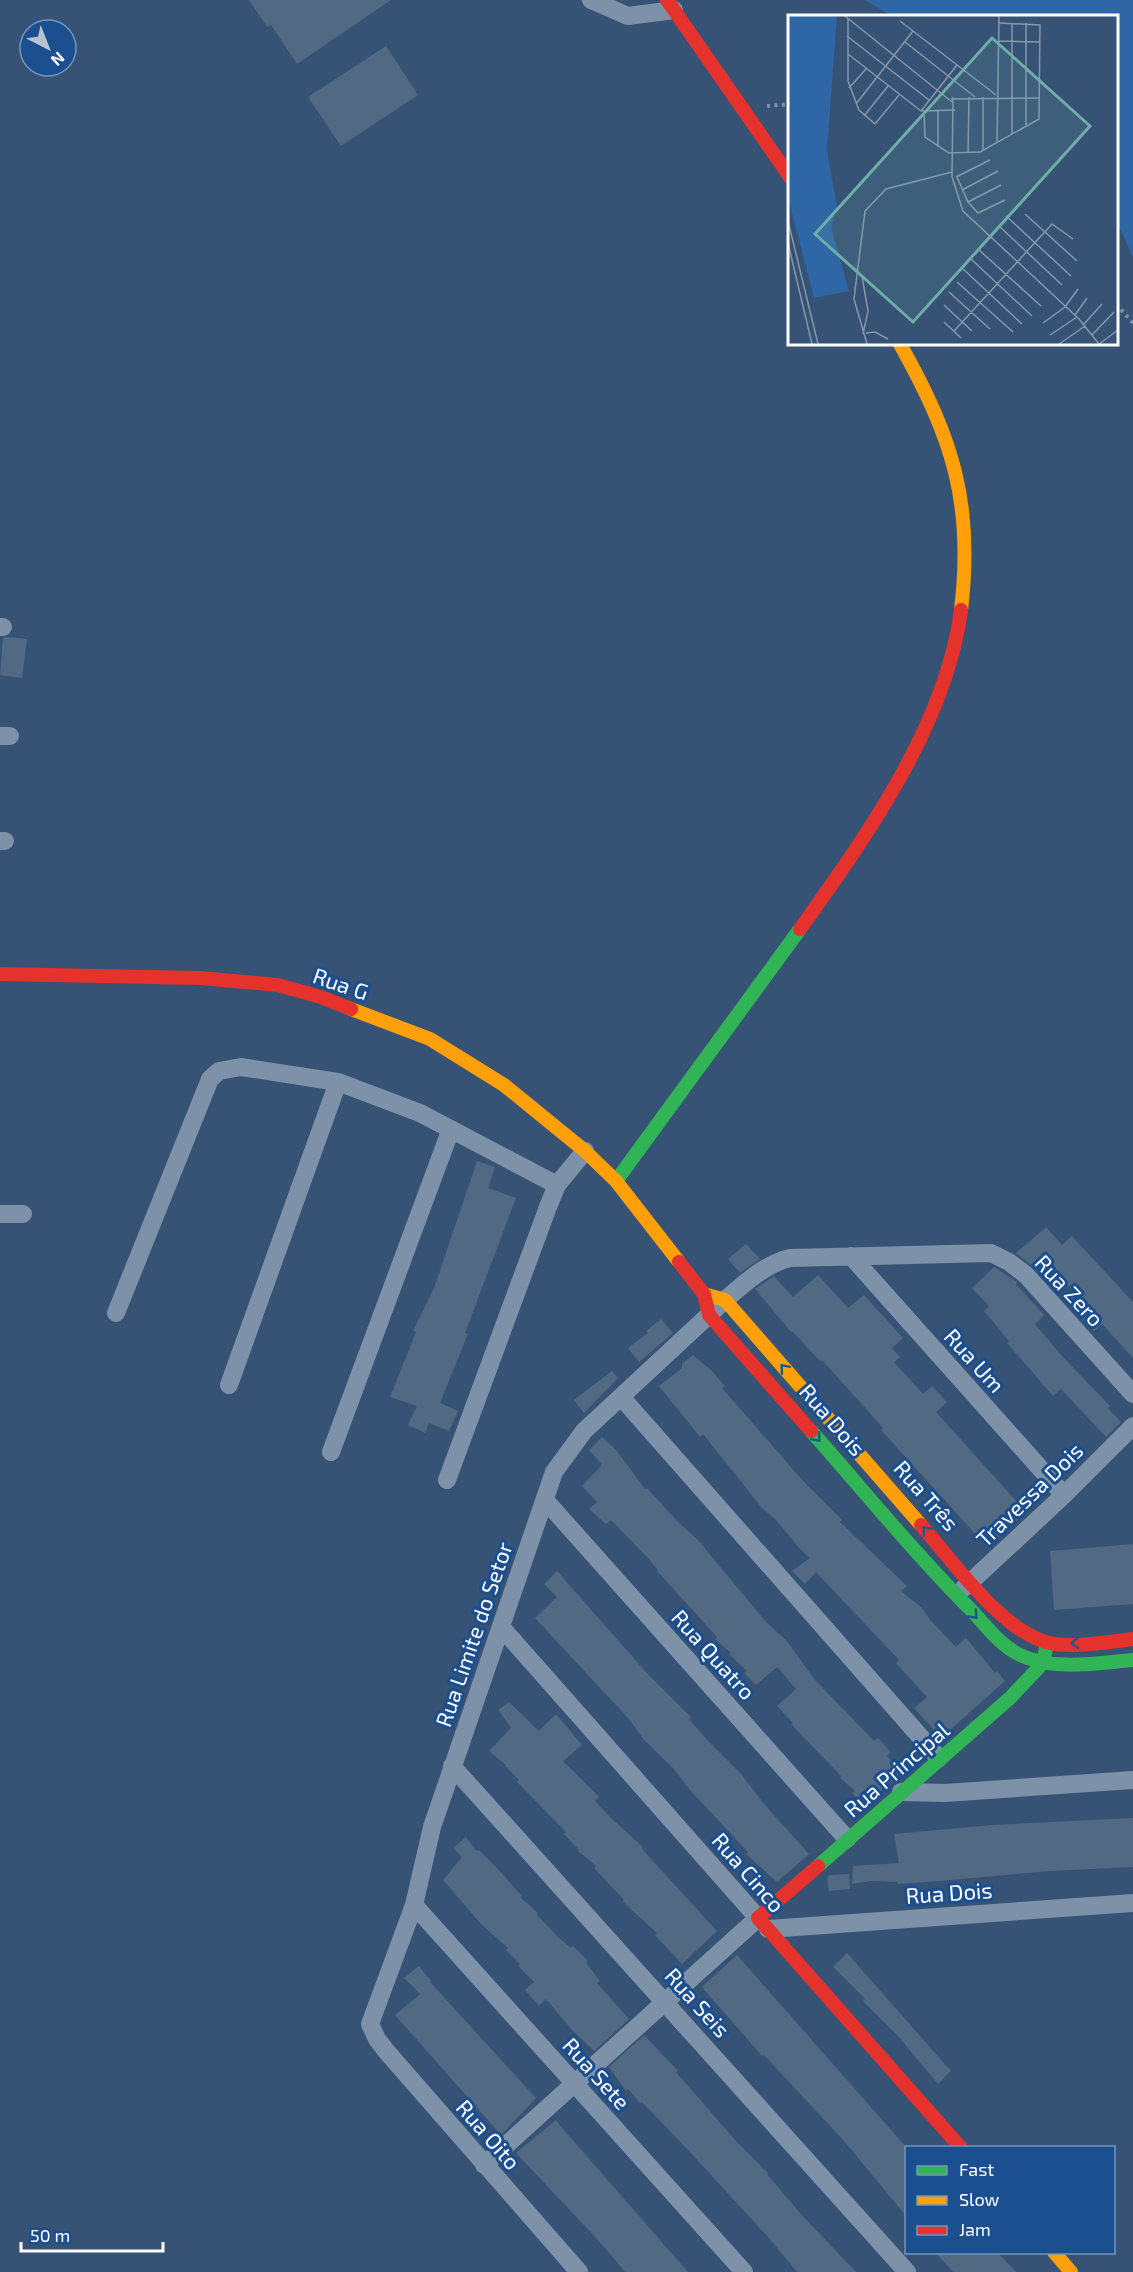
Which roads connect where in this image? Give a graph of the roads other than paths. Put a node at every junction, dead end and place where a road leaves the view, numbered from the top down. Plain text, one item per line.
1 (591, 0) edge
2 (671, 5) edge
3 (788, 176) edge
4 (901, 345) edge
5 (0, 974) edge
6 (338, 1082) junction
7 (451, 1129) junction
8 (585, 1151) junction
9 (616, 1181) junction
10 (557, 1185) junction
11 (0, 1214) edge
12 (23, 1215) dead end
13 (851, 1256) junction
14 (704, 1294) junction
15 (725, 1300) junction
16 (116, 1312) dead end
17 (710, 1315) junction
18 (229, 1386) dead end
19 (1133, 1394) edge
20 (621, 1398) junction
21 (1133, 1425) edge
22 (332, 1452) dead end
23 (447, 1480) dead end
24 (1064, 1495) junction
25 (546, 1500) junction
26 (971, 1582) junction
27 (956, 1596) junction
28 (502, 1628) junction
29 (1133, 1640) edge
30 (1047, 1643) junction
31 (1133, 1660) edge
32 (1043, 1663) junction
33 (939, 1758) junction
34 (452, 1766) junction
35 (1133, 1780) edge
36 (901, 1792) junction
37 (847, 1839) junction
38 (1133, 1903) edge
39 (414, 1905) junction
40 (763, 1924) junction
41 (664, 2000) junction
42 (370, 2024) joint
43 (574, 2084) junction
44 (959, 2146) edge
45 (484, 2165) junction
46 (1055, 2254) edge
47 (579, 2272) edge
48 (744, 2272) edge
49 (907, 2272) edge
50 (1071, 2272) edge

1 - 2 street
2 - 3 street
4 - 9 street
5 - 8 street, Rua G
6 - 7 street
6 - 16 street
6 - 18 street
7 - 10 street
7 - 22 street
8 - 9 street, Rua G
8 - 10 street
9 - 14 street, Rua Dois
10 - 23 street
11 - 12 street
13 - 15 street
13 - 19 street, Rua Zero
13 - 24 street, Rua Um
14 - 15 street
14 - 17 street, Rua Dois
15 - 17 street, Rua Limite do Setor
26 -> 15 street, Rua Três
17 - 20 street, Rua Limite do Setor
17 -> 27 street, Rua Dois
20 - 25 street, Rua Limite do Setor
20 - 33 street
21 - 24 street, Travessa Dois
24 - 26 street, Travessa Dois
25 - 28 street, Rua Limite do Setor
25 - 37 street, Rua Quatro
26 - 27 street, Travessa Dois
26 - 30 street, Rua Três
27 -> 32 street, Rua Dois
28 - 34 street, Rua Limite do Setor
28 - 40 street, Rua Cinco
29 -> 30 street, Rua Três
30 - 32 street
31 - 32 street
32 - 33 street, Rua Principal
33 - 36 street, Rua Principal
34 - 39 street, Rua Limite do Setor
34 - 41 street, Rua Seis
35 - 36 street
36 - 37 street, Rua Principal
37 - 40 street, Rua Principal
38 - 40 street, Rua Dois
39 - 42 street, Rua Limite do Setor
39 - 43 street, Rua Sete
40 - 41 street
40 - 44 street, Rua Cinco
41 - 43 street
41 - 49 street, Rua Seis
42 - 45 street, Rua Oito
43 - 45 street
43 - 48 street, Rua Sete
45 - 47 street, Rua Oito
46 - 50 street

